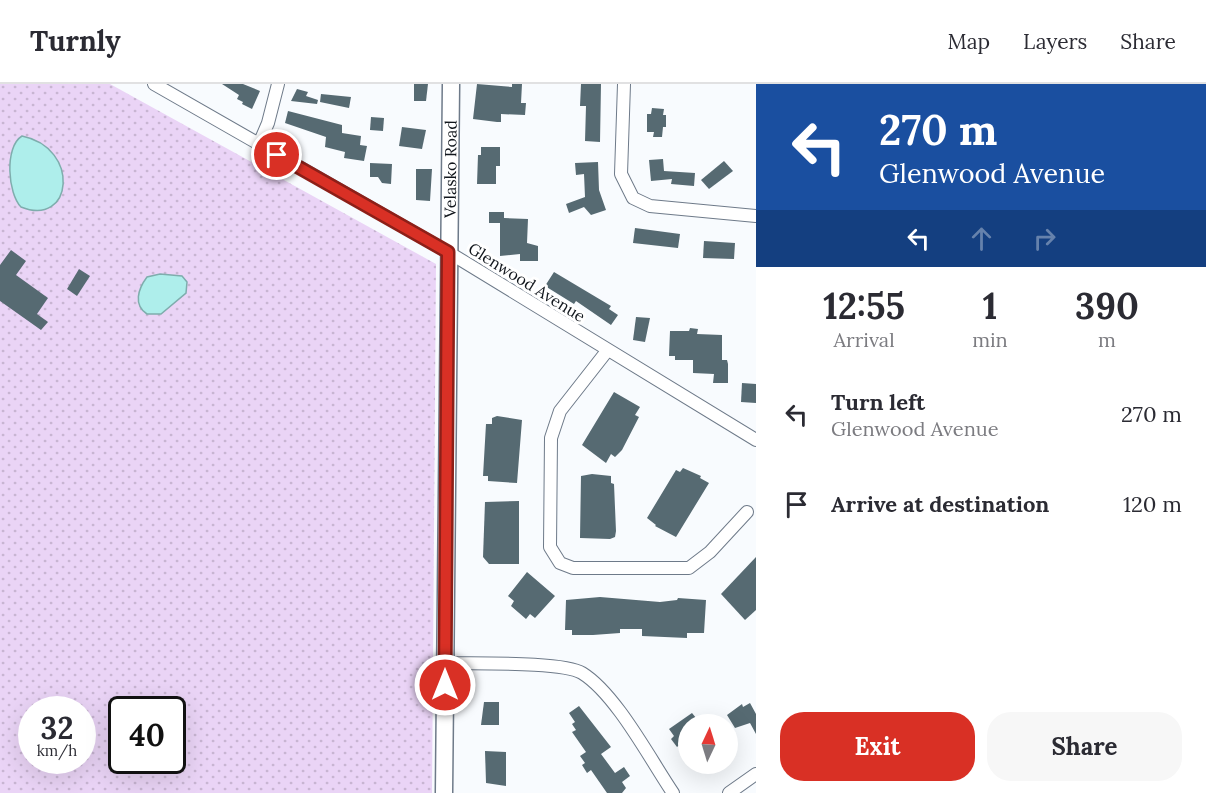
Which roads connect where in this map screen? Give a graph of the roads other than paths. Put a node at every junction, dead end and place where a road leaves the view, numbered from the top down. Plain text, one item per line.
1 (154, 84) edge
2 (278, 84) edge
3 (451, 84) edge
4 (624, 84) edge
5 (259, 144) junction
6 (756, 216) edge
7 (448, 252) junction
8 (607, 351) junction
9 (756, 440) edge
10 (747, 512) dead end
11 (445, 663) junction
12 (756, 774) edge
13 (444, 793) edge
14 (674, 793) edge
15 (729, 793) edge

1 - 5 street, Glenwood Avenue
2 - 5 street
3 - 7 street, Velasko Road
4 - 6 street
5 - 7 street, Glenwood Avenue
7 - 8 street, Glenwood Avenue
7 - 11 street, Velasko Road
8 - 9 street, Glenwood Avenue
8 - 10 street
11 - 13 street, Velasko Road
11 - 14 street
12 - 15 street

